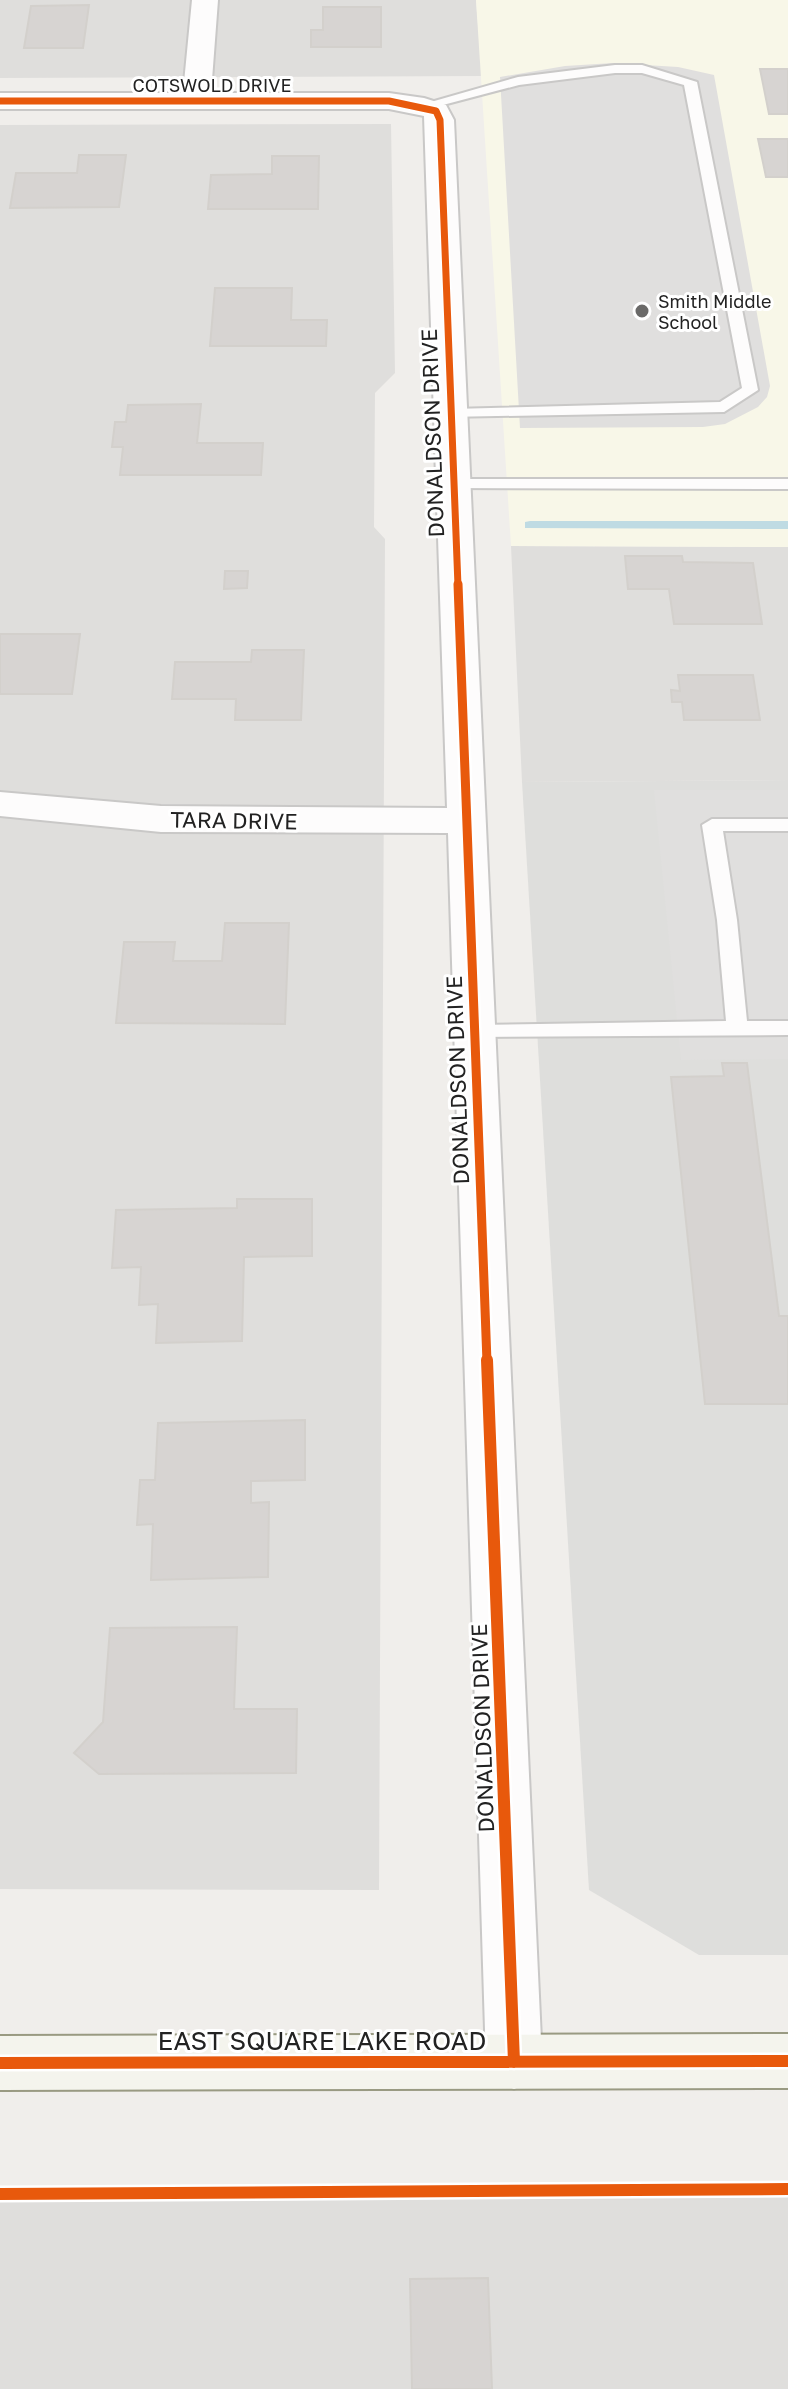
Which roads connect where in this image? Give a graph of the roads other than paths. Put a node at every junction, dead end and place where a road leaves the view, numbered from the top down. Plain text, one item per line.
1 (205, 0) edge
2 (0, 101) edge
3 (196, 101) junction
4 (424, 106) junction
5 (452, 414) junction
6 (454, 484) junction
7 (788, 484) edge
8 (0, 804) edge
9 (468, 821) junction
10 (788, 825) edge
11 (737, 1028) junction
12 (788, 1028) edge
13 (476, 1032) junction
14 (788, 2061) edge
15 (514, 2062) junction
16 (0, 2063) edge

1 - 3 street
2 - 3 street, COTSWOLD DRIVE
3 - 4 street, COTSWOLD DRIVE
4 - 5 street, DONALDSON DRIVE
4 - 5 lane
5 - 6 street, DONALDSON DRIVE
6 - 7 lane
6 - 9 street, DONALDSON DRIVE
8 - 9 street, TARA DRIVE
9 - 13 street, DONALDSON DRIVE
10 - 11 lane
11 - 12 lane
11 - 13 lane
13 - 15 street, DONALDSON DRIVE
14 - 15 main road, EAST SQUARE LAKE ROAD
15 - 16 main road, EAST SQUARE LAKE ROAD

